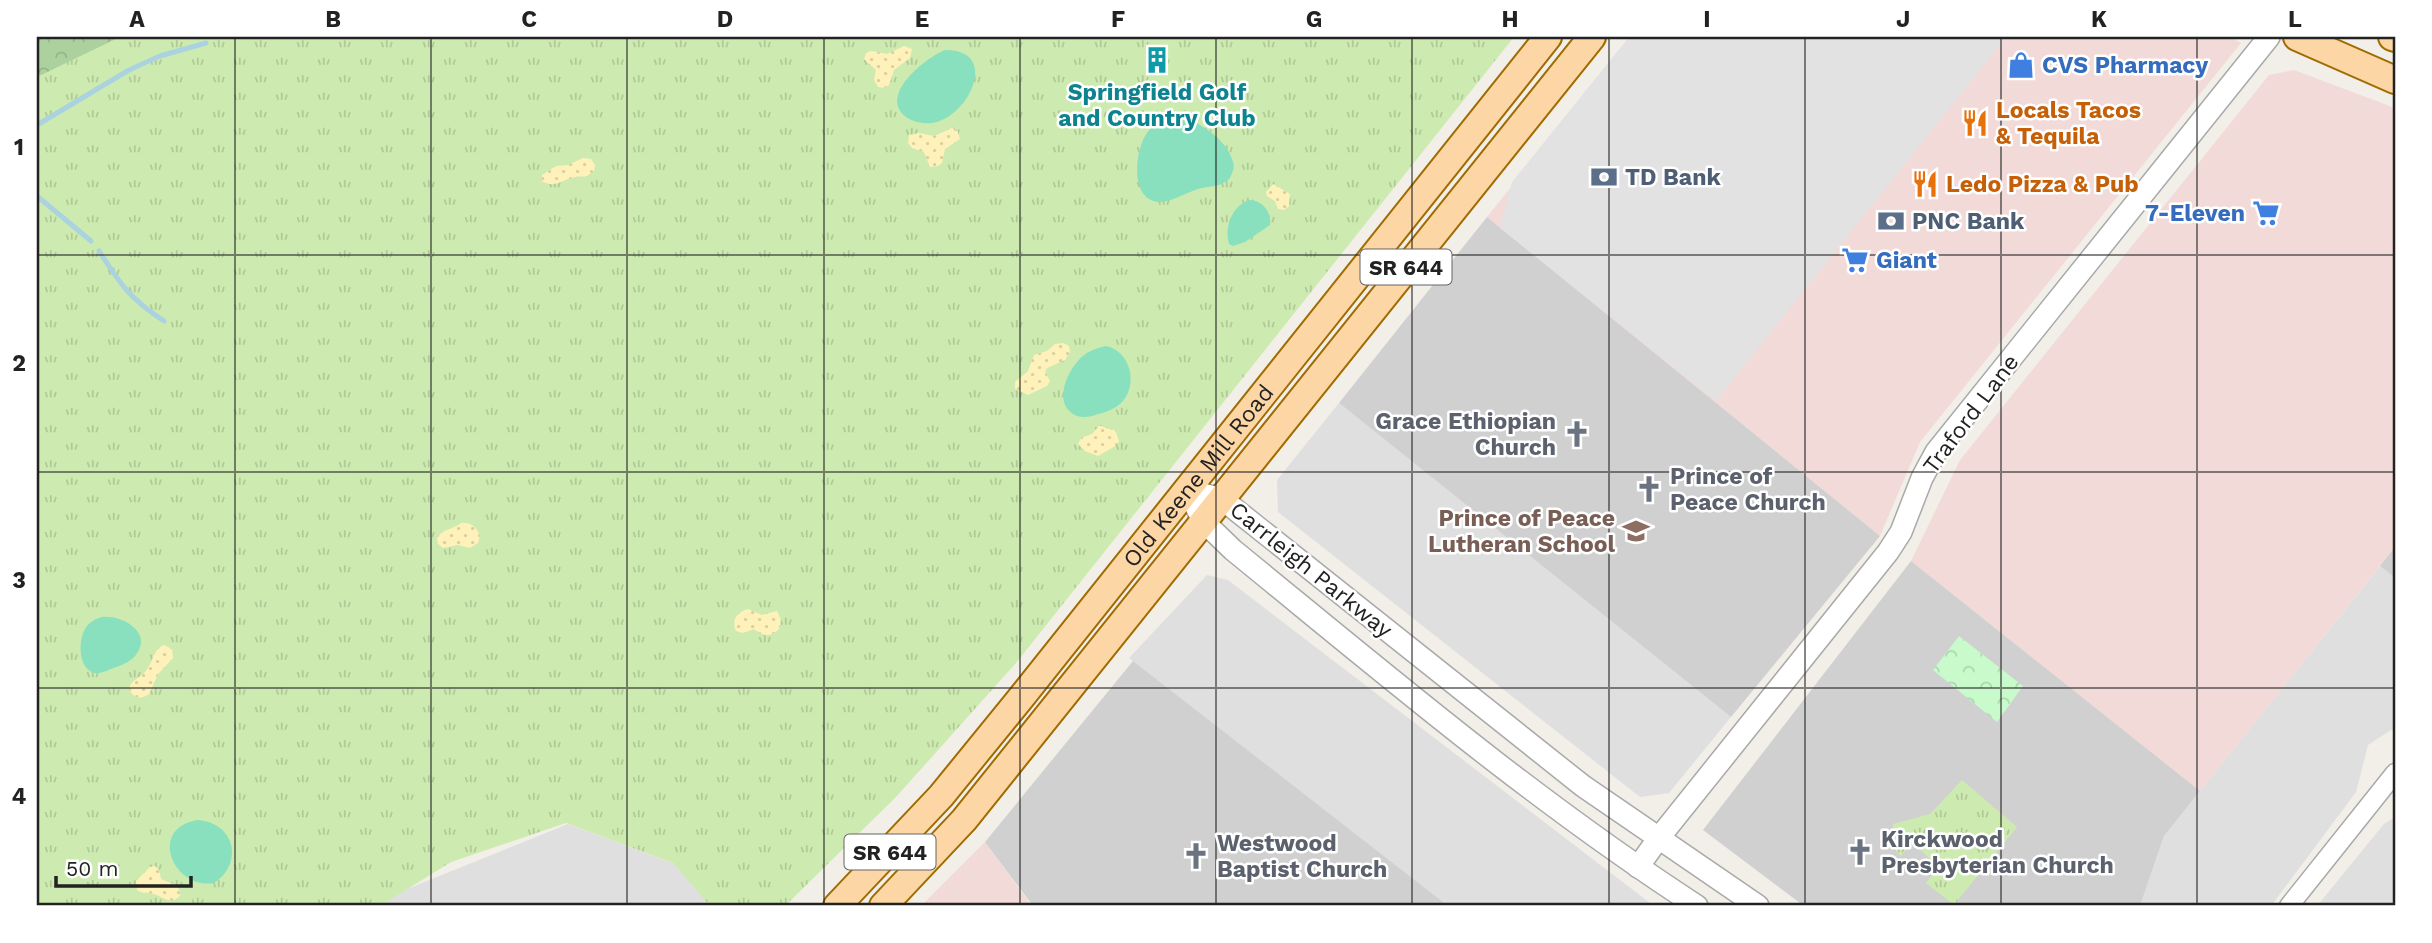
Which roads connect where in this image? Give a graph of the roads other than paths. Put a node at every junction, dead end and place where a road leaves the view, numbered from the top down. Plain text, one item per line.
1 (1548, 37) edge
2 (1592, 37) edge
3 (2269, 37) edge
4 (2297, 37) edge
5 (2395, 80) edge
6 (1186, 490) junction
7 (1222, 499) junction
8 (1204, 522) junction
9 (2395, 773) edge
10 (1658, 838) junction
11 (1638, 867) junction
12 (837, 906) edge
13 (883, 906) edge
14 (1697, 906) edge
15 (1758, 906) edge
16 (2289, 906) edge

1 - 6 main road, Old Keene Mill Road / SR 644
2 - 7 main road, Old Keene Mill Road / SR 644
3 - 10 street, Traford Lane
4 - 5 main road
6 - 7 street, Carrleigh Parkway
6 - 8 street, Carrleigh Parkway
6 - 12 main road, Old Keene Mill Road / SR 644
7 - 8 main road, Old Keene Mill Road / SR 644
7 - 10 street, Carrleigh Parkway
8 - 11 street, Carrleigh Parkway
8 - 13 main road, Old Keene Mill Road / SR 644
9 - 16 street
10 - 11 street, Traford Lane
10 - 15 street, Carrleigh Parkway
11 - 14 street, Carrleigh Parkway

